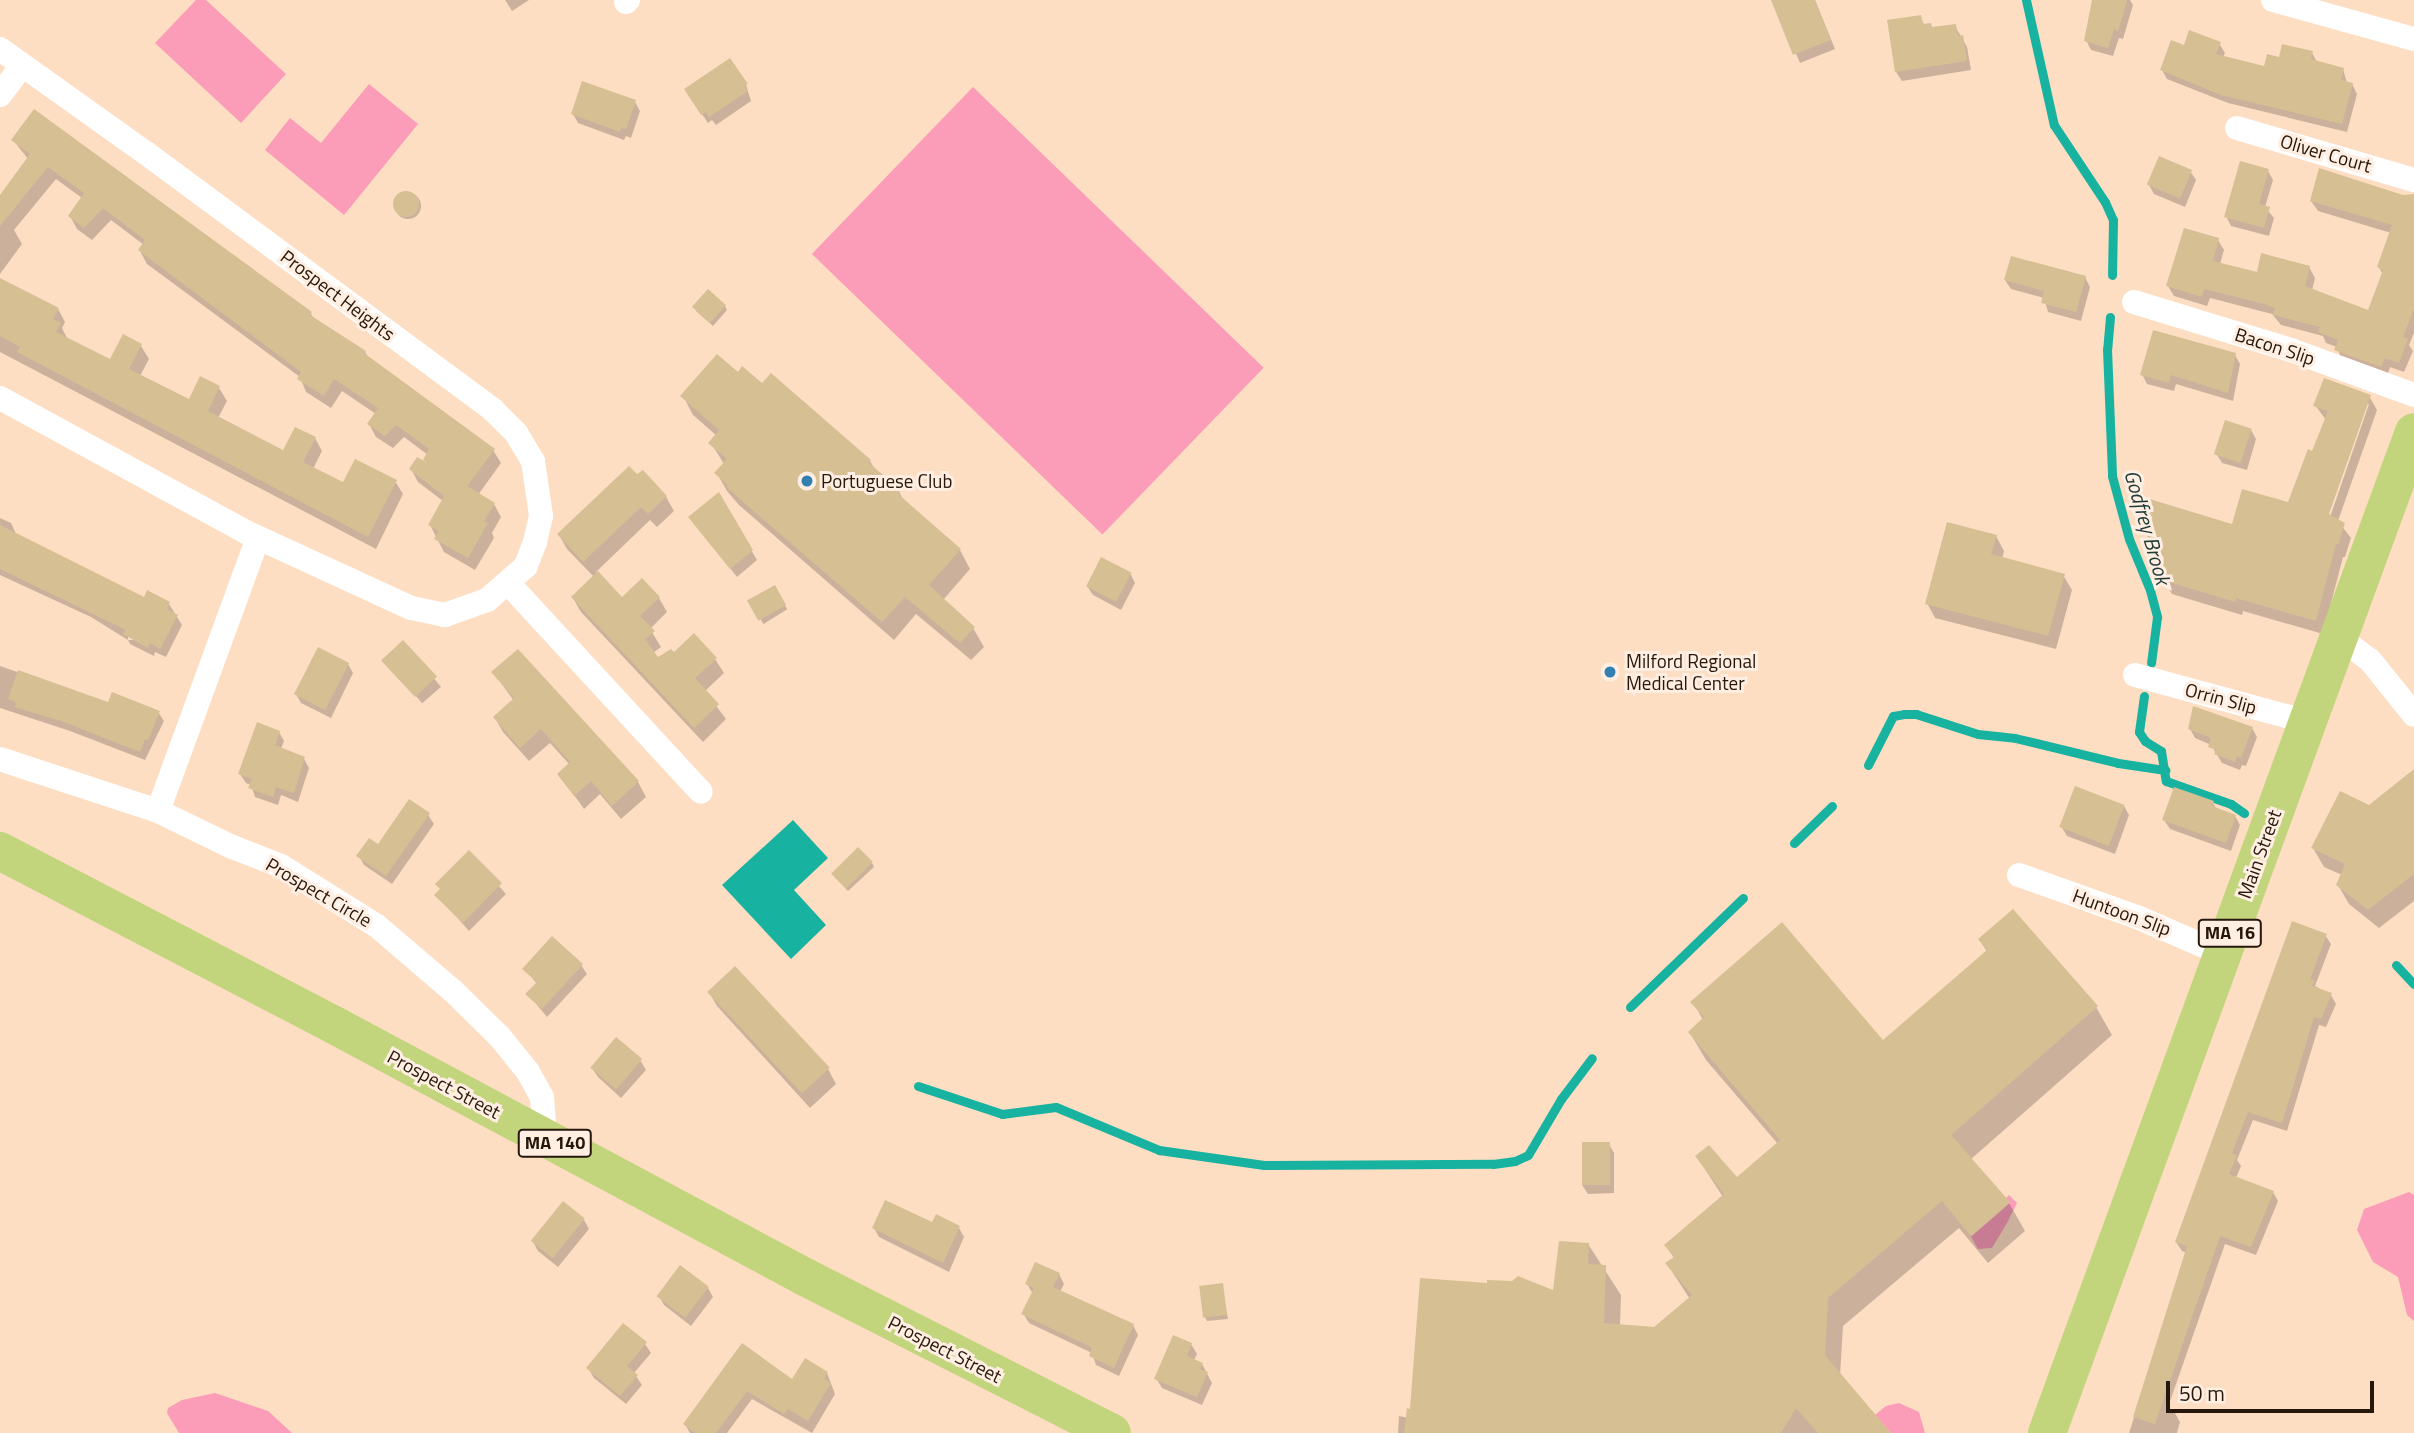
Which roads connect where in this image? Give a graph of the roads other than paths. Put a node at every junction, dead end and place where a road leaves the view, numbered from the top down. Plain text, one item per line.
1 (2273, 0) edge
2 (2414, 39) edge
3 (0, 49) edge
4 (22, 66) junction
5 (0, 95) edge
6 (2237, 128) dead end
7 (2414, 180) edge
8 (2134, 302) dead end
9 (2414, 394) edge
10 (0, 398) edge
11 (2414, 432) edge
12 (258, 538) junction
13 (509, 583) junction
14 (2339, 637) junction
15 (2135, 674) dead end
16 (2414, 715) edge
17 (2308, 722) junction
18 (0, 759) edge
19 (701, 792) dead end
20 (158, 811) junction
21 (0, 851) edge
22 (2019, 875) dead end
23 (2222, 954) junction
24 (545, 1138) junction
25 (1112, 1433) edge
26 (2047, 1433) edge

1 - 2 street
3 - 4 street, Prospect Heights
4 - 5 street
4 - 13 street, Prospect Heights
6 - 7 street, Oliver Court
8 - 9 street, Bacon Slip
10 - 12 street, Prospect Heights
11 - 14 main road, Main Street / MA 16
12 - 13 street, Prospect Heights
12 - 20 street
13 - 19 street
14 - 16 street
14 - 17 main road, Main Street / MA 16
15 - 17 street, Orrin Slip
17 - 23 main road, Main Street / MA 16
18 - 20 street, Prospect Circle
20 - 24 street, Prospect Circle
21 - 24 main road, Prospect Street / MA 140
22 - 23 street, Huntoon Slip
23 - 26 main road, Main Street / MA 16
24 - 25 main road, Prospect Street / MA 140

